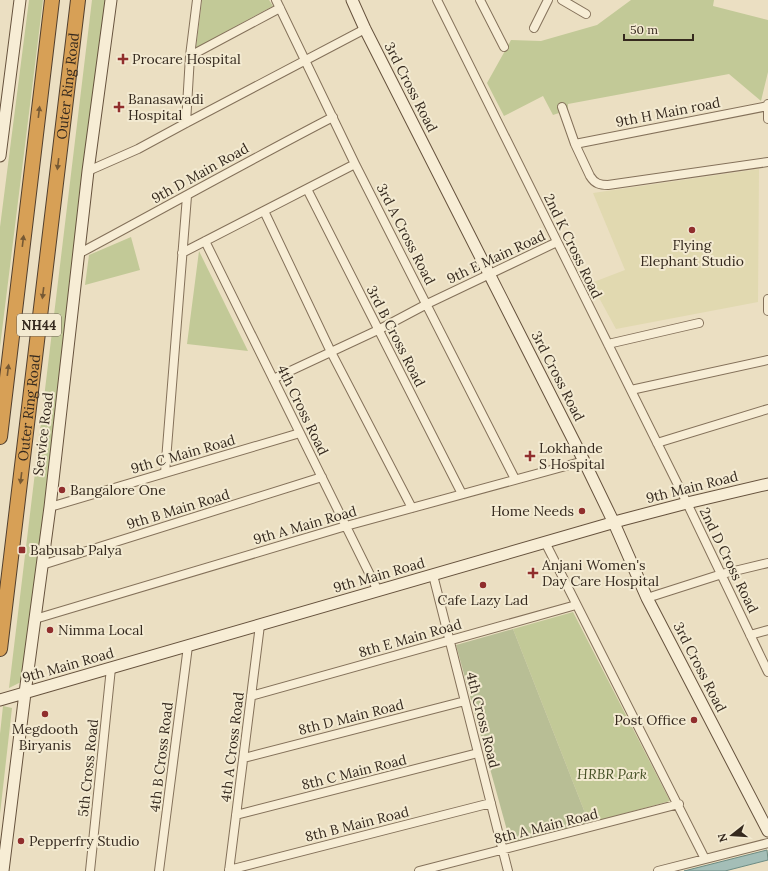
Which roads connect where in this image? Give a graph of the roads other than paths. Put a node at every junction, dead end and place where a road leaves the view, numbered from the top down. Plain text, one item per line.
1 (20, 0) edge
2 (52, 0) edge
3 (78, 0) edge
4 (112, 0) edge
5 (197, 0) edge
6 (276, 0) edge
7 (352, 0) edge
8 (437, 0) edge
9 (480, 0) edge
10 (548, 0) edge
11 (566, 1) edge
12 (280, 8) junction
13 (586, 14) dead end
14 (534, 28) dead end
15 (365, 29) junction
16 (504, 47) dead end
17 (190, 56) junction
18 (305, 60) junction
19 (768, 105) edge
20 (562, 107) dead end
21 (333, 117) junction
22 (768, 119) edge
23 (186, 122) junction
24 (575, 144) junction
25 (0, 156) edge
26 (768, 162) edge
27 (355, 164) junction
28 (88, 171) junction
29 (307, 189) junction
30 (187, 196) junction
31 (264, 211) junction
32 (205, 242) junction
33 (557, 242) junction
34 (80, 253) junction
35 (182, 253) junction
36 (490, 274) junction
37 (768, 299) edge
38 (427, 304) junction
39 (768, 311) edge
40 (700, 323) dead end
41 (378, 330) junction
42 (608, 344) junction
43 (331, 352) junction
44 (768, 360) edge
45 (273, 379) junction
46 (631, 390) junction
47 (768, 409) edge
48 (300, 433) junction
49 (0, 437) edge
50 (657, 443) junction
51 (584, 461) junction
52 (165, 473) junction
53 (322, 477) junction
54 (515, 479) junction
55 (768, 484) edge
56 (462, 494) junction
57 (687, 503) junction
58 (50, 507) junction
59 (412, 508) junction
60 (614, 523) junction
61 (346, 526) junction
62 (545, 542) junction
63 (768, 563) edge
64 (42, 565) junction
65 (722, 574) junction
66 (433, 575) junction
67 (378, 591) junction
68 (647, 598) junction
69 (576, 605) junction
70 (35, 619) junction
71 (260, 625) junction
72 (768, 630) edge
73 (750, 635) junction
74 (450, 640) junction
75 (188, 646) junction
76 (0, 649) edge
77 (111, 668) junction
78 (768, 672) edge
79 (25, 693) junction
80 (251, 696) junction
81 (0, 700) edge
82 (465, 701) junction
83 (478, 753) junction
84 (244, 758) junction
85 (491, 803) junction
86 (679, 804) junction
87 (236, 815) junction
88 (768, 830) edge
89 (768, 843) edge
90 (503, 850) junction
91 (705, 859) junction
92 (2, 871) edge
93 (90, 871) edge
94 (159, 871) edge
95 (229, 871) edge
96 (419, 871) edge
97 (508, 871) edge
98 (658, 871) edge

1 - 25 street
49 -> 2 highway, Outer Ring Road / NH44
3 -> 76 highway, Outer Ring Road / NH44
4 - 28 street, Service Road
5 - 17 street
6 - 12 street, 3rd A Cross Road
7 - 15 street, 3rd Cross Road
8 - 33 street, 2nd K Cross Road
9 - 16 street
10 - 14 street
11 - 13 street
12 - 17 street
12 - 18 street, 3rd A Cross Road
15 - 18 street
15 - 36 street, 3rd Cross Road
17 - 23 street
18 - 21 street, 3rd A Cross Road
18 - 23 street
19 - 22 street
19 - 24 street, 9th H Main road
20 - 24 street
21 - 27 street, 3rd A Cross Road
21 - 30 street, 9th D Main Road
23 - 28 street
24 - 26 street
27 - 29 street
27 - 38 street, 3rd A Cross Road
28 - 34 street, Service Road
29 - 31 street
29 - 41 street, 3rd B Cross Road
30 - 34 street, 9th D Main Road
30 - 35 street
31 - 32 street
31 - 43 street
32 - 35 street
32 - 45 street, 4th Cross Road
33 - 36 street, 9th E Main Road
33 - 42 street, 2nd K Cross Road
34 - 58 street, Service Road
35 - 52 street
36 - 38 street, 9th E Main Road
36 - 51 street, 3rd Cross Road
37 - 39 street
38 - 41 street, 9th E Main Road
38 - 54 street, 3rd A Cross Road
40 - 42 street
41 - 43 street, 9th E Main Road
41 - 56 street, 3rd B Cross Road
42 - 46 street, 2nd K Cross Road
43 - 45 street, 9th E Main Road
43 - 59 street
44 - 46 street
45 - 48 street, 4th Cross Road
46 - 50 street, 2nd K Cross Road
47 - 50 street
48 - 52 street, 9th C Main Road
48 - 53 street, 4th Cross Road
50 - 57 street, 2nd K Cross Road
51 - 54 street, 9th A Main Road
51 - 60 street, 3rd Cross Road
52 - 58 street, 9th C Main Road
53 - 61 street, 4th Cross Road
53 - 64 street, 9th B Main Road
54 - 56 street, 9th A Main Road
55 - 57 street, 9th Main Road
56 - 59 street, 9th A Main Road
57 - 60 street, 9th Main Road
57 - 65 street, 2nd D Cross Road
58 - 64 street, Service Road
59 - 61 street, 9th A Main Road
60 - 62 street, 9th Main Road
60 - 68 street, 3rd Cross Road
61 - 67 street, 4th Cross Road
61 - 70 street, 9th A Main Road
62 - 66 street, 9th Main Road
62 - 69 street
63 - 65 street
64 - 70 street, Service Road
65 - 68 street
65 - 73 street, 2nd D Cross Road
66 - 67 street, 9th Main Road
66 - 74 street, 4th Cross Road
67 - 71 street, 9th Main Road
68 - 88 street, 3rd Cross Road
69 - 74 street, 8th E Main Road
69 - 86 street
70 - 79 street, Service Road
71 - 75 street, 9th Main Road
71 - 80 street, 4th A Cross Road
72 - 73 street
73 - 78 street, 2nd D Cross Road
74 - 80 street, 8th E Main Road
74 - 82 street, 4th Cross Road
75 - 77 street, 9th Main Road
75 - 94 street, 4th B Cross Road
77 - 79 street, 9th Main Road
77 - 93 street, 5th Cross Road
79 - 81 street, 9th Main Road
79 - 92 street, Service Road
80 - 84 street, 4th A Cross Road
82 - 83 street, 4th Cross Road
82 - 84 street, 8th D Main Road
83 - 85 street, 4th Cross Road
83 - 87 street, 8th C Main Road
84 - 87 street, 4th A Cross Road
85 - 90 street, 4th Cross Road
85 - 95 street, 8th B Main Road
86 - 90 street, 8th A Main Road
86 - 91 street
87 - 95 street, 4th A Cross Road
89 - 91 street
90 - 96 street, 8th A Main Road
90 - 97 street, 4th Cross Road
91 - 98 street

